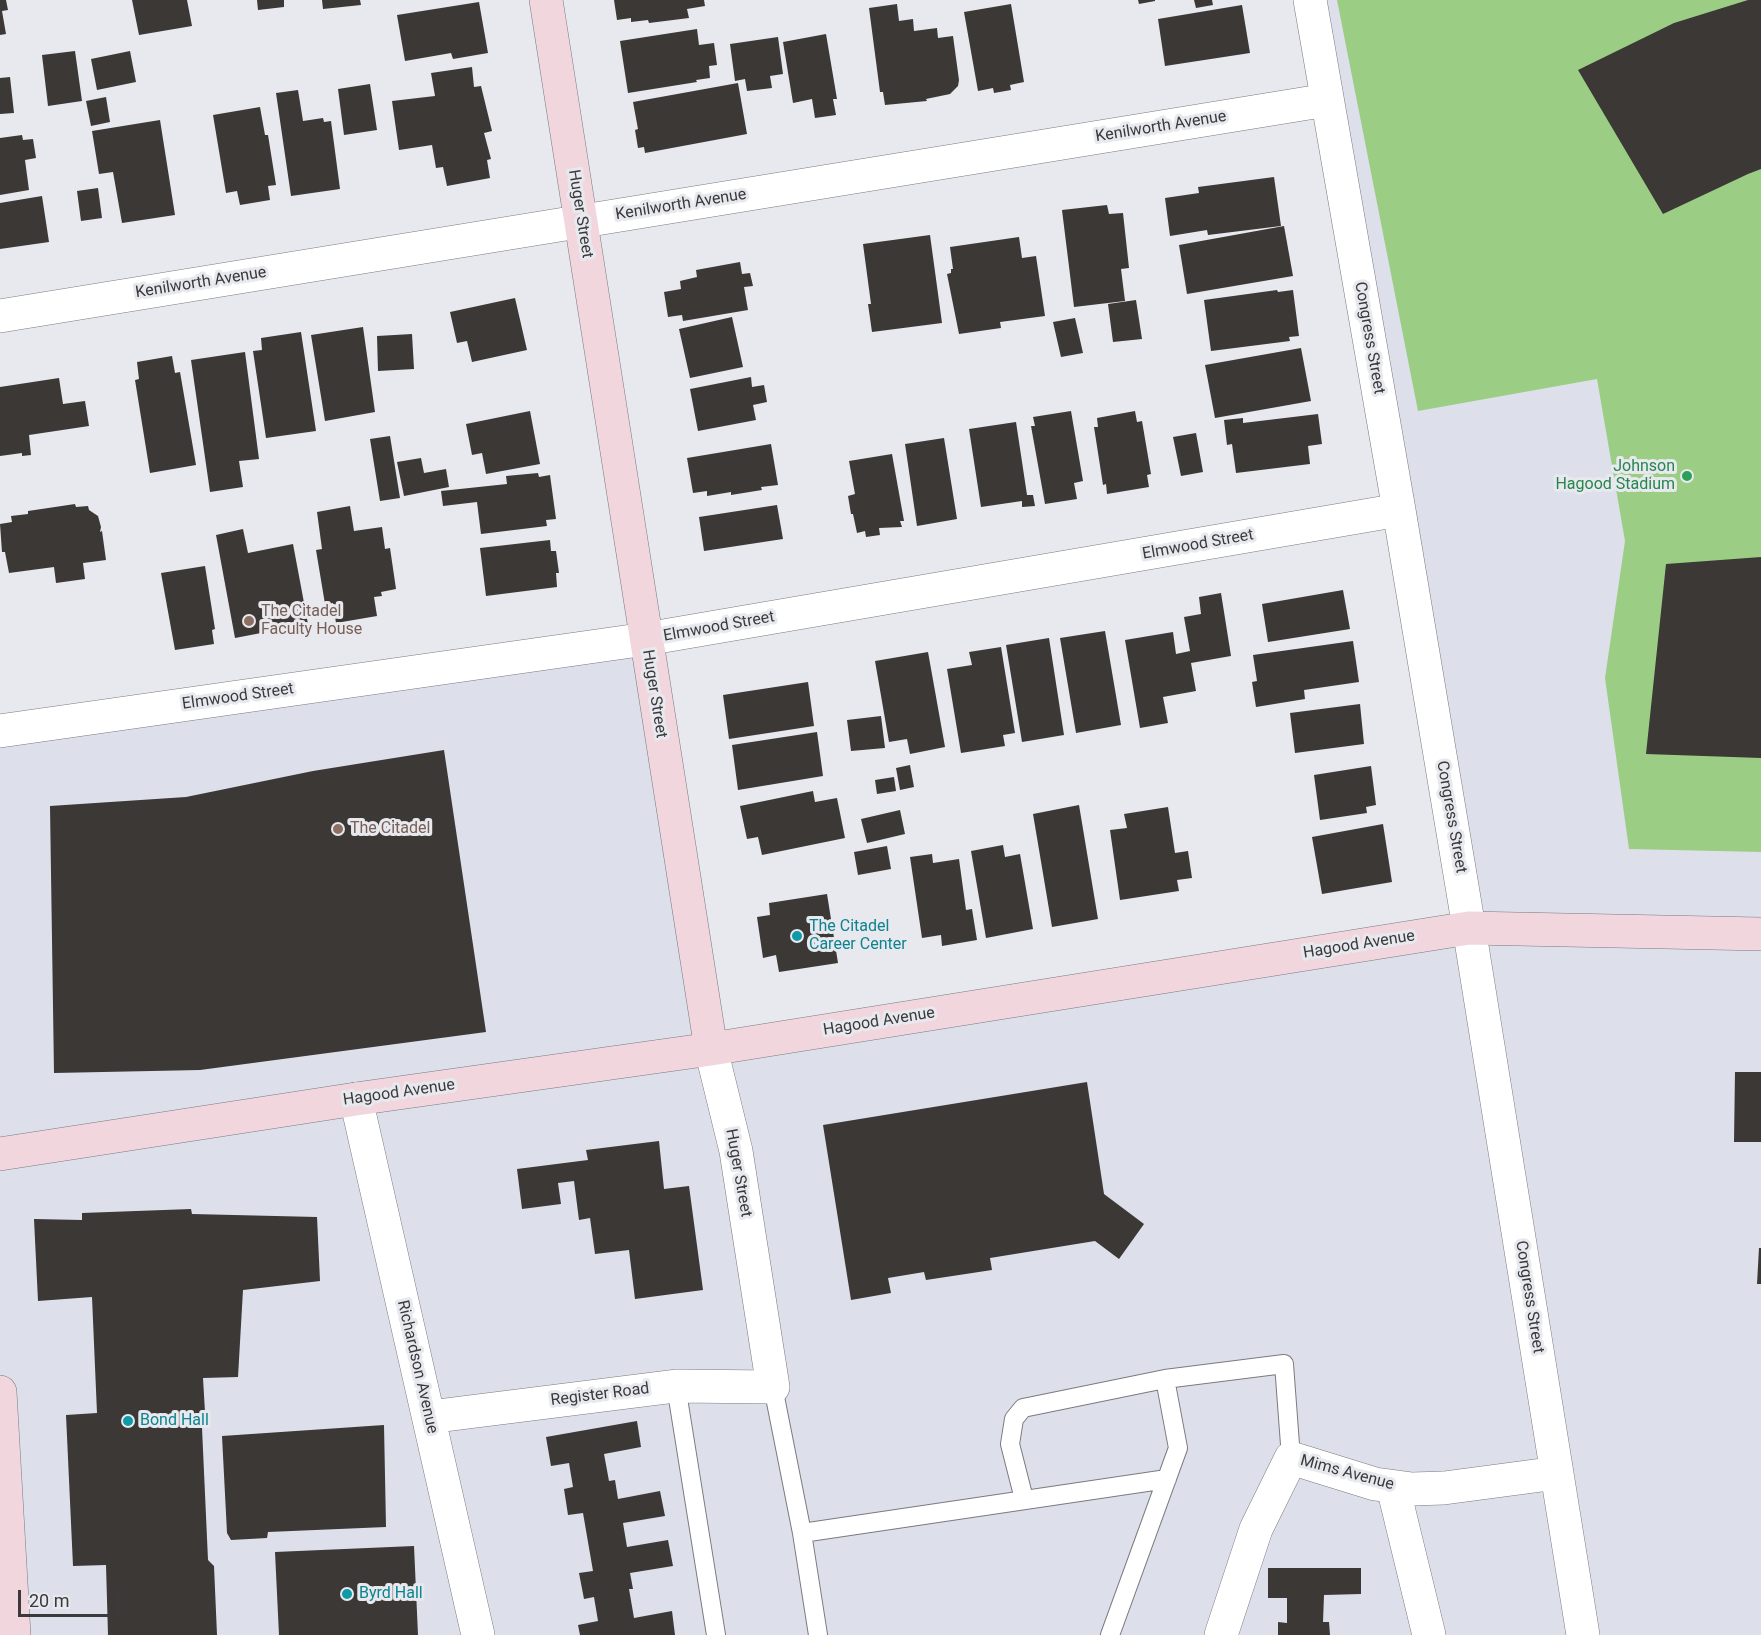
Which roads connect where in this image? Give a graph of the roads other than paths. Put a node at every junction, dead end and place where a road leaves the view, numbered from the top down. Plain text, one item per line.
1 (546, 0) edge
2 (1310, 0) edge
3 (1327, 100) junction
4 (581, 222) junction
5 (0, 316) edge
6 (1399, 510) junction
7 (646, 639) junction
8 (0, 731) edge
9 (1469, 928) junction
10 (1761, 934) edge
11 (711, 1049) junction
12 (356, 1099) junction
13 (0, 1154) edge
14 (1165, 1378) junction
15 (676, 1386) junction
16 (773, 1387) junction
17 (0, 1392) edge
18 (429, 1417) junction
19 (1291, 1458) junction
20 (1557, 1473) junction
21 (1167, 1479) junction
22 (1393, 1487) junction
23 (1023, 1499) junction
24 (802, 1533) junction
25 (14, 1635) edge
26 (478, 1635) edge
27 (716, 1635) edge
28 (818, 1635) edge
29 (1110, 1635) edge
30 (1221, 1635) edge
31 (1429, 1635) edge
32 (1583, 1635) edge

1 - 4 street, Huger Street
2 - 3 street, Congress Street
3 - 4 street, Kenilworth Avenue
3 - 6 street, Congress Street
4 - 5 street, Kenilworth Avenue
4 - 7 street, Huger Street
6 - 7 street, Elmwood Street
6 - 9 street, Congress Street
7 - 8 street, Elmwood Street
7 - 11 street, Huger Street
9 - 10 street, Hagood Avenue
9 - 11 street, Hagood Avenue
9 - 20 street, Congress Street
11 - 12 street, Hagood Avenue
11 - 16 street, Huger Street
12 - 13 street, Hagood Avenue
12 - 18 street, Richardson Avenue
14 - 19 lane
14 - 21 lane
14 - 23 lane
15 - 16 street, Register Road
15 - 18 street, Register Road
15 - 27 lane
16 - 24 lane
17 - 25 street
18 - 26 street, Richardson Avenue
19 - 22 street, Mims Avenue
19 - 30 street, Mims Avenue
20 - 22 street, Mims Avenue
20 - 32 street, Congress Street
21 - 23 lane
21 - 29 lane
22 - 31 street
23 - 24 lane
24 - 28 lane

